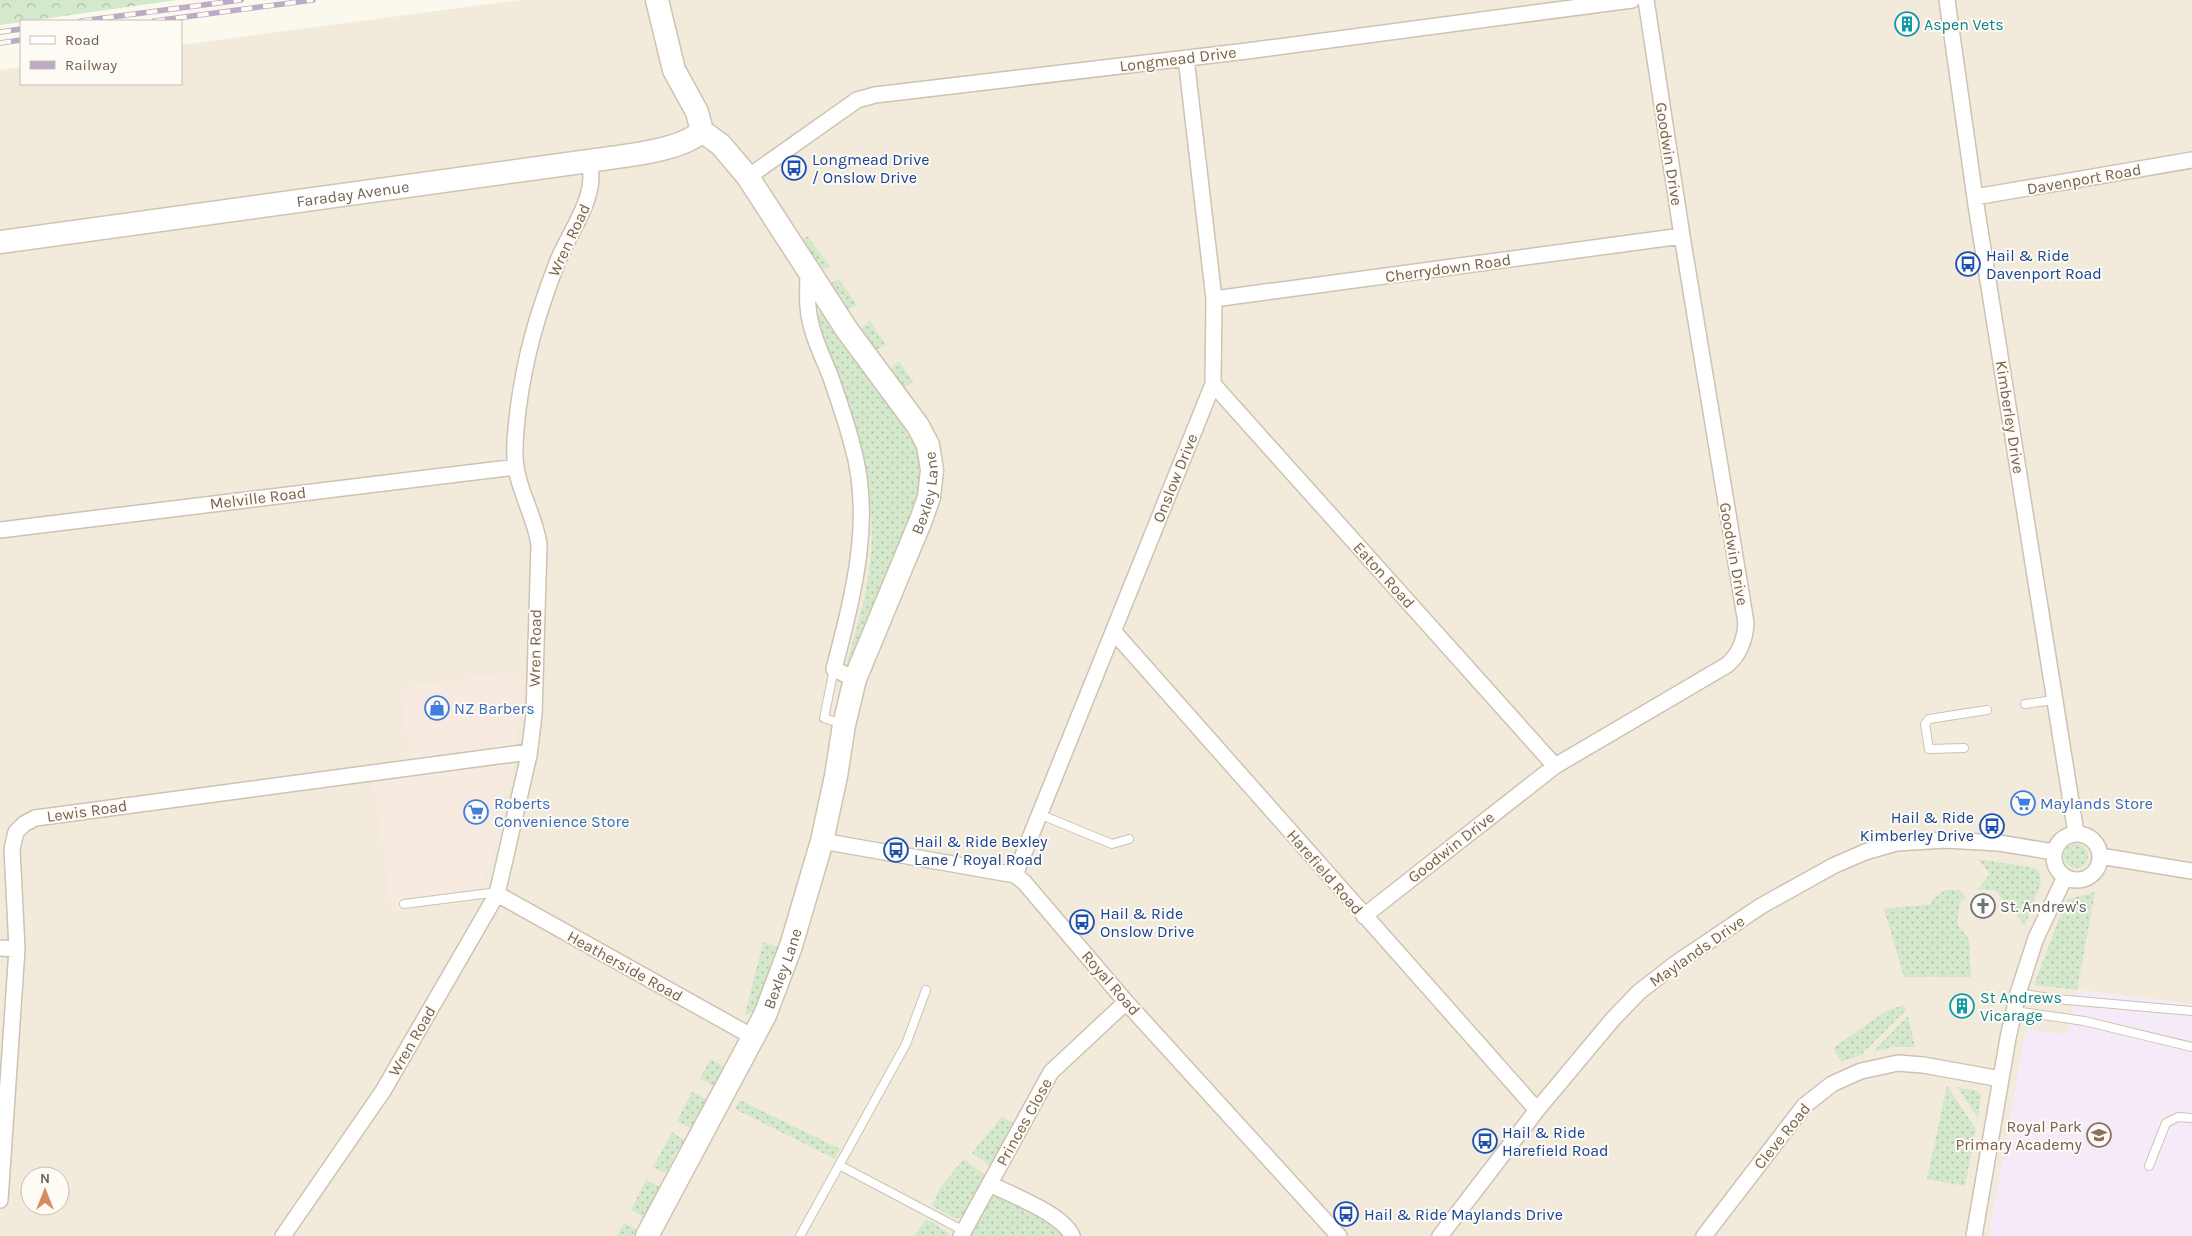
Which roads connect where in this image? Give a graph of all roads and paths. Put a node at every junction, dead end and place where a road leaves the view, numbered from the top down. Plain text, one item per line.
1 (658, 0) edge
2 (1632, 0) edge
3 (1646, 0) edge
4 (1947, 0) edge
5 (1186, 58) junction
6 (702, 131) junction
7 (2192, 160) edge
8 (589, 161) junction
9 (748, 177) junction
10 (1976, 197) junction
11 (1682, 236) junction
12 (0, 242) edge
13 (808, 273) junction
14 (1214, 300) junction
15 (1213, 384) junction
16 (516, 467) junction
17 (0, 530) edge
18 (1114, 632) junction
19 (834, 669) junction
20 (856, 679) junction
21 (2054, 700) junction
22 (2025, 704) dead end
23 (1987, 710) dead end
24 (844, 725) junction
25 (1964, 748) dead end
26 (529, 752) junction
27 (1555, 766) junction
28 (1039, 814) junction
29 (2076, 833) junction
30 (1129, 839) dead end
31 (822, 841) junction
32 (2054, 852) junction
33 (2100, 856) junction
34 (2192, 871) edge
35 (1015, 875) junction
36 (2065, 877) junction
37 (498, 893) junction
38 (404, 904) dead end
39 (1364, 916) junction
40 (0, 948) edge
41 (18, 949) junction
42 (926, 990) dead end
43 (2018, 993) junction
44 (1126, 1002) junction
45 (2015, 1010) junction
46 (2192, 1011) edge
47 (753, 1037) junction
48 (2192, 1047) edge
49 (2001, 1079) junction
50 (1537, 1110) junction
51 (2192, 1118) edge
52 (839, 1165) junction
53 (2148, 1166) dead end
54 (990, 1184) junction
55 (0, 1200) edge
56 (962, 1233) edge
57 (283, 1236) edge
58 (646, 1236) edge
59 (800, 1236) edge
60 (1072, 1236) edge
61 (1340, 1236) edge
62 (1440, 1236) edge
63 (1704, 1236) edge
64 (1974, 1236) edge

1 - 6 street
2 - 5 street, Longmead Drive
3 - 11 street, Goodwin Drive
4 - 10 street, Kimberley Drive
5 - 9 street, Longmead Drive
5 - 14 street, Onslow Drive
6 - 8 street, Faraday Avenue
6 - 9 street, Bexley Lane
7 - 10 street, Davenport Road
8 - 12 street, Faraday Avenue
8 - 16 street, Wren Road
9 - 13 street, Bexley Lane
10 - 21 street, Kimberley Drive
11 - 14 street, Cherrydown Road
11 - 27 street, Goodwin Drive
13 - 19 street
13 - 20 street, Bexley Lane
14 - 15 street, Onslow Drive
15 - 18 street, Onslow Drive
15 - 27 street, Eaton Road
16 - 17 street, Melville Road
16 - 26 street, Wren Road
18 - 28 street, Onslow Drive
18 - 39 street, Harefield Road
19 - 20 street
19 - 24 lane
20 - 24 street, Bexley Lane
21 - 22 lane
21 - 29 street, Kimberley Drive
23 - 25 lane
24 - 31 street, Bexley Lane
26 - 37 street, Wren Road
26 - 41 street, Lewis Road
27 - 39 street, Goodwin Drive
28 - 30 lane
28 - 35 street, Onslow Drive
29 - 32 street
29 - 33 street
31 - 35 street
31 - 47 street, Bexley Lane
32 - 36 street
32 - 50 street, Maylands Drive
33 - 34 street
33 - 36 street
35 - 44 street, Royal Road
36 - 43 street
37 - 38 lane
37 - 47 street, Heatherside Road
37 - 57 street, Wren Road
39 - 50 street, Harefield Road
40 - 41 street
41 - 55 street, Lewis Road
42 - 52 lane
43 - 45 street
43 - 46 lane
44 - 54 street, Princes Close
44 - 61 street, Royal Road
45 - 48 lane
45 - 49 street
47 - 58 street, Bexley Lane
49 - 63 street, Cleve Road
49 - 64 street
50 - 62 street, Maylands Drive
51 - 53 lane
52 - 56 lane
52 - 59 lane
54 - 56 street, Princes Close
54 - 60 street, Princes Close

